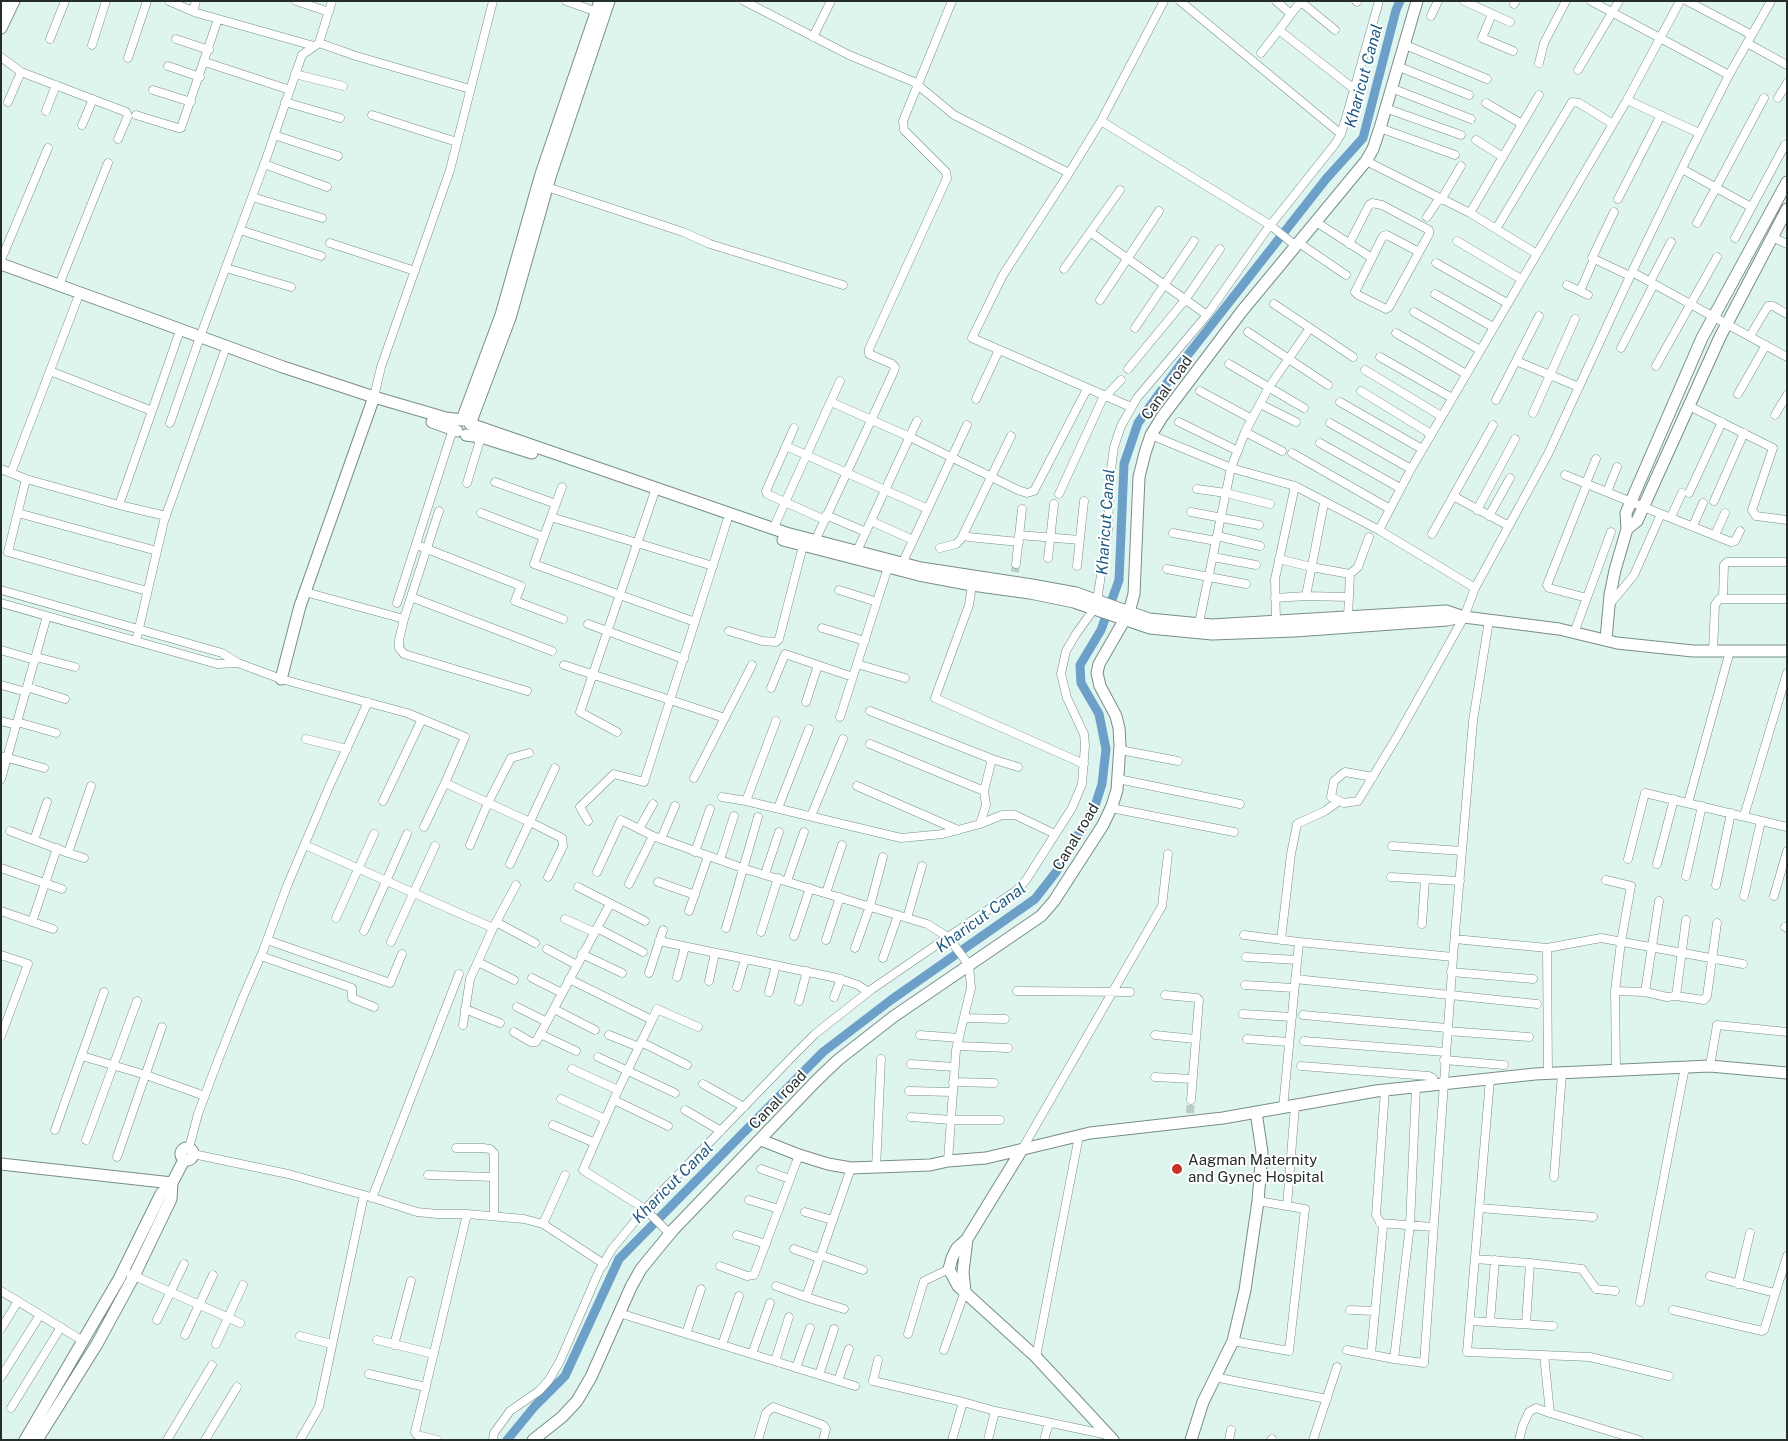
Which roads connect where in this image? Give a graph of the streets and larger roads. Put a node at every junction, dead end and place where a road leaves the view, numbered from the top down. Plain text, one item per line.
1 (4, 1) edge
2 (14, 1) edge
3 (65, 1) edge
4 (106, 1) edge
5 (147, 1) edge
6 (169, 1) edge
7 (196, 1) edge
8 (296, 1) edge
9 (332, 1) edge
10 (493, 1) edge
11 (566, 1) edge
12 (609, 1) edge
13 (744, 1) edge
14 (831, 1) edge
15 (952, 1) edge
16 (1164, 1) edge
17 (1180, 1) edge
18 (1276, 1) edge
19 (1301, 1) edge
20 (1380, 1) edge
21 (1416, 1) edge
22 (1438, 1) edge
23 (1464, 1) edge
24 (1566, 1) edge
25 (1591, 1) edge
26 (1619, 1) edge
27 (1680, 1) edge
28 (1687, 1) edge
29 (1771, 1) edge
30 (1482, 5) edge
31 (1, 7) edge
32 (600, 10) edge
33 (193, 11) junction
34 (329, 12) junction
35 (1612, 12) junction
36 (1291, 14) junction
37 (1492, 14) junction
38 (1431, 16) dead end
39 (218, 19) junction
40 (1510, 22) dead end
41 (1, 28) edge
42 (1279, 30) junction
43 (1335, 30) dead end
44 (1752, 36) junction
45 (814, 37) junction
46 (50, 39) dead end
47 (176, 39) dead end
48 (1660, 39) junction
49 (1747, 43) junction
50 (316, 44) junction
51 (1403, 44) junction
52 (92, 46) dead end
53 (209, 50) junction
54 (1513, 51) dead end
55 (1261, 53) dead end
56 (1, 57) edge
57 (128, 58) dead end
58 (205, 62) junction
59 (1539, 63) dead end
60 (1787, 65) edge
61 (168, 66) dead end
62 (1397, 66) junction
63 (1578, 70) dead end
64 (21, 72) junction
65 (295, 74) junction
66 (1729, 75) junction
67 (200, 77) junction
68 (1487, 79) dead end
69 (1787, 83) edge
70 (56, 85) junction
71 (917, 85) junction
72 (343, 86) dead end
73 (1391, 88) junction
74 (470, 89) junction
75 (1354, 89) junction
76 (153, 90) dead end
77 (290, 90) junction
78 (1468, 95) dead end
79 (1539, 95) dead end
80 (1764, 98) dead end
81 (1778, 98) dead end
82 (93, 99) junction
83 (1627, 100) junction
84 (8, 102) dead end
85 (191, 102) junction
86 (285, 102) junction
87 (1486, 103) dead end
88 (1385, 108) junction
89 (46, 111) dead end
90 (136, 115) dead end
91 (372, 115) dead end
92 (1662, 115) junction
93 (340, 118) dead end
94 (1471, 119) dead end
95 (1101, 121) junction
96 (1522, 124) junction
97 (1613, 124) junction
98 (82, 125) dead end
99 (1380, 128) junction
100 (1699, 133) junction
101 (1341, 134) junction
102 (274, 135) junction
103 (1461, 135) dead end
104 (118, 139) dead end
105 (1476, 140) dead end
106 (457, 142) junction
107 (1785, 145) dead end
108 (48, 148) dead end
109 (1455, 155) dead end
110 (338, 156) dead end
111 (1503, 157) junction
112 (1366, 161) junction
113 (108, 162) dead end
114 (264, 164) junction
115 (1461, 166) dead end
116 (1682, 169) junction
117 (1069, 173) junction
118 (1787, 182) edge
119 (327, 187) dead end
120 (547, 187) junction
121 (1716, 187) junction
122 (1120, 190) dead end
123 (252, 197) junction
124 (1440, 199) junction
125 (1618, 199) dead end
126 (1751, 207) junction
127 (1787, 209) edge
128 (1159, 211) dead end
129 (1614, 212) dead end
130 (1470, 213) junction
131 (1427, 217) dead end
132 (322, 218) dead end
133 (1316, 222) junction
134 (1697, 223) dead end
135 (1270, 226) junction
136 (1496, 229) junction
137 (240, 230) junction
138 (1090, 232) junction
139 (1772, 236) junction
140 (1734, 238) dead end
141 (1194, 241) dead end
142 (1456, 241) dead end
143 (1671, 242) dead end
144 (330, 243) dead end
145 (1297, 244) junction
146 (1349, 244) junction
147 (1787, 244) edge
148 (1220, 249) dead end
149 (1419, 252) junction
150 (1537, 254) junction
151 (321, 256) dead end
152 (1717, 257) dead end
153 (1372, 258) junction
154 (1128, 259) junction
155 (1594, 259) junction
156 (1, 260) edge
157 (1436, 263) dead end
158 (1, 264) edge
159 (226, 268) junction
160 (1064, 269) dead end
161 (415, 271) junction
162 (1, 272) edge
163 (1631, 274) junction
164 (1346, 275) dead end
165 (1522, 279) junction
166 (1652, 283) junction
167 (843, 285) dead end
168 (1164, 285) junction
169 (1567, 285) dead end
170 (291, 287) dead end
171 (64, 290) junction
172 (1580, 291) junction
173 (1435, 294) dead end
174 (1588, 295) dead end
175 (77, 300) junction
176 (1100, 300) dead end
177 (1185, 300) junction
178 (1507, 303) junction
179 (1274, 304) dead end
180 (1691, 304) junction
181 (1414, 312) dead end
182 (1787, 314) edge
183 (1207, 315) junction
184 (1539, 316) dead end
185 (1714, 316) junction
186 (1574, 319) dead end
187 (1727, 324) junction
188 (1493, 327) junction
189 (1135, 328) dead end
190 (1310, 328) junction
191 (1248, 332) dead end
192 (1396, 334) dead end
193 (178, 336) junction
194 (1750, 336) junction
195 (199, 340) junction
196 (1766, 345) junction
197 (1621, 348) dead end
198 (999, 350) junction
199 (1480, 350) junction
200 (224, 353) junction
201 (1353, 357) dead end
202 (1380, 357) dead end
203 (1787, 357) edge
204 (1288, 359) junction
205 (1516, 361) junction
206 (1229, 364) dead end
207 (1656, 366) dead end
208 (1128, 369) dead end
209 (1365, 370) dead end
210 (50, 371) junction
211 (1466, 374) junction
212 (1550, 375) junction
213 (1122, 380) dead end
214 (840, 381) dead end
215 (1328, 385) dead end
216 (1269, 387) junction
217 (1579, 387) junction
218 (1087, 389) junction
219 (1200, 391) dead end
220 (1361, 391) dead end
221 (1738, 394) dead end
222 (1787, 395) edge
223 (1106, 397) junction
224 (1452, 398) junction
225 (976, 399) dead end
226 (374, 400) junction
227 (1496, 400) dead end
228 (831, 402) junction
229 (1340, 402) dead end
230 (1260, 404) junction
231 (1689, 406) junction
232 (1131, 408) junction
233 (1304, 408) dead end
234 (152, 411) junction
235 (1533, 413) dead end
236 (1441, 416) junction
237 (1775, 416) dead end
238 (1252, 419) junction
239 (871, 420) junction
240 (917, 422) dead end
241 (1179, 422) dead end
242 (1296, 422) dead end
243 (1722, 422) junction
244 (170, 423) dead end
245 (1330, 423) dead end
246 (967, 425) dead end
247 (1493, 425) dead end
248 (461, 428) junction
249 (794, 428) dead end
250 (1245, 432) junction
251 (1744, 433) junction
252 (1431, 434) junction
253 (1151, 435) junction
254 (1011, 436) dead end
255 (481, 437) junction
256 (910, 438) junction
257 (1516, 439) dead end
258 (1320, 443) dead end
259 (786, 446) junction
260 (1422, 449) junction
261 (1238, 451) junction
262 (1282, 451) dead end
263 (1292, 453) dead end
264 (807, 456) junction
265 (952, 458) junction
266 (1596, 459) dead end
267 (1617, 467) dead end
268 (1231, 468) junction
269 (1411, 468) junction
270 (1, 469) edge
271 (10, 473) junction
272 (845, 474) junction
273 (1566, 475) dead end
274 (992, 477) junction
275 (1510, 478) dead end
276 (26, 479) junction
277 (495, 482) dead end
278 (467, 483) dead end
279 (1586, 484) junction
280 (1295, 486) junction
281 (562, 487) dead end
282 (1400, 488) junction
283 (1197, 489) dead end
284 (655, 491) junction
285 (885, 491) junction
286 (1607, 492) junction
287 (1226, 493) junction
288 (1059, 494) dead end
289 (1453, 496) junction
290 (1084, 501) dead end
291 (1631, 501) junction
292 (1714, 501) dead end
293 (785, 503) junction
294 (1324, 503) junction
295 (1703, 503) dead end
296 (556, 504) junction
297 (1054, 504) dead end
298 (1270, 504) dead end
299 (119, 505) junction
300 (1643, 506) junction
301 (928, 509) junction
302 (1022, 509) dead end
303 (1390, 509) junction
304 (439, 510) dead end
305 (1477, 510) junction
306 (1191, 512) dead end
307 (1725, 512) dead end
308 (18, 513) junction
309 (482, 513) dead end
310 (1661, 514) junction
311 (166, 516) junction
312 (1489, 516) junction
313 (552, 517) junction
314 (826, 517) junction
315 (1221, 518) junction
316 (1671, 518) junction
317 (1787, 520) edge
318 (727, 521) junction
319 (871, 521) junction
320 (1259, 525) dead end
321 (1508, 526) junction
322 (1692, 526) junction
323 (773, 529) junction
324 (1627, 529) junction
325 (1379, 530) junction
326 (1740, 531) dead end
327 (866, 532) junction
328 (1611, 532) dead end
329 (1173, 533) dead end
330 (1432, 534) dead end
331 (1715, 535) junction
332 (544, 537) junction
333 (968, 537) dead end
334 (1050, 537) junction
335 (1369, 537) dead end
336 (1019, 538) junction
337 (1216, 539) junction
338 (913, 540) junction
339 (1080, 540) junction
340 (815, 541) junction
341 (637, 543) junction
342 (417, 545) junction
343 (803, 546) junction
344 (1260, 546) dead end
345 (940, 548) dead end
346 (427, 549) junction
347 (157, 551) junction
348 (857, 551) junction
349 (1213, 557) junction
350 (1048, 558) dead end
351 (1279, 559) junction
352 (1787, 562) edge
353 (895, 565) junction
354 (713, 566) junction
355 (1076, 566) dead end
356 (1256, 566) dead end
357 (1311, 567) junction
358 (1167, 569) dead end
359 (1015, 573) junction
360 (1350, 574) junction
361 (1208, 577) junction
362 (1246, 584) dead end
363 (972, 585) junction
364 (1475, 588) junction
365 (1, 590) edge
366 (839, 590) dead end
367 (147, 591) junction
368 (305, 592) junction
369 (619, 596) junction
370 (1306, 596) junction
371 (411, 597) junction
372 (1348, 597) junction
373 (1276, 598) junction
374 (1587, 598) junction
375 (1723, 598) junction
376 (1787, 599) edge
377 (877, 602) junction
378 (398, 603) dead end
379 (1096, 603) junction
380 (1, 604) edge
381 (1610, 604) junction
382 (1125, 615) junction
383 (47, 616) junction
384 (1464, 616) junction
385 (1348, 617) junction
386 (404, 619) junction
387 (563, 619) dead end
388 (1489, 620) junction
389 (696, 622) junction
390 (1276, 622) junction
391 (1199, 623) junction
392 (588, 624) dead end
393 (822, 628) dead end
394 (138, 629) junction
395 (607, 631) junction
396 (729, 631) dead end
397 (1574, 633) junction
398 (1606, 640) junction
399 (136, 641) junction
400 (865, 641) junction
401 (1, 650) edge
402 (552, 651) dead end
403 (1713, 651) junction
404 (1730, 651) junction
405 (1787, 651) edge
406 (35, 658) junction
407 (684, 659) junction
408 (238, 663) junction
409 (858, 664) junction
410 (564, 665) dead end
411 (752, 665) dead end
412 (818, 665) junction
413 (76, 667) dead end
414 (1787, 673) edge
415 (592, 674) junction
416 (853, 677) junction
417 (906, 678) dead end
418 (281, 680) junction
419 (1, 685) edge
420 (772, 688) dead end
421 (26, 690) junction
422 (527, 691) dead end
423 (65, 699) dead end
424 (670, 700) junction
425 (368, 702) junction
426 (806, 702) dead end
427 (870, 711) dead end
428 (840, 717) dead end
429 (725, 718) junction
430 (422, 719) junction
431 (1, 721) edge
432 (776, 721) dead end
433 (17, 724) junction
434 (809, 729) dead end
435 (617, 732) dead end
436 (56, 733) dead end
437 (306, 739) dead end
438 (843, 739) dead end
439 (870, 744) dead end
440 (347, 749) junction
441 (1120, 750) junction
442 (529, 753) dead end
443 (4, 757) edge
444 (992, 759) junction
445 (1178, 762) dead end
446 (1084, 764) junction
447 (1018, 767) dead end
448 (44, 768) dead end
449 (555, 768) dead end
450 (1373, 777) junction
451 (694, 778) dead end
452 (1, 779) edge
453 (1118, 779) junction
454 (445, 784) junction
455 (91, 786) dead end
456 (857, 786) dead end
457 (984, 791) junction
458 (722, 797) dead end
459 (1674, 799) junction
460 (383, 801) dead end
461 (746, 801) junction
462 (1339, 801) junction
463 (47, 802) dead end
464 (488, 803) junction
465 (1688, 803) junction
466 (652, 804) dead end
467 (1240, 804) dead end
468 (675, 806) dead end
469 (1702, 806) junction
470 (778, 808) junction
471 (1111, 808) junction
472 (710, 809) dead end
473 (1732, 814) junction
474 (734, 816) dead end
475 (811, 816) junction
476 (1744, 816) junction
477 (758, 818) dead end
478 (588, 821) dead end
479 (1762, 821) junction
480 (530, 822) junction
481 (980, 824) junction
482 (1787, 826) edge
483 (424, 827) dead end
484 (639, 829) junction
485 (958, 830) junction
486 (10, 831) dead end
487 (779, 832) dead end
488 (804, 832) dead end
489 (1234, 832) dead end
490 (374, 834) dead end
491 (407, 834) dead end
492 (1055, 834) junction
493 (657, 837) junction
494 (34, 840) junction
495 (304, 845) junction
496 (470, 845) dead end
497 (842, 845) dead end
498 (435, 846) dead end
499 (1392, 846) dead end
500 (57, 848) junction
501 (1462, 851) junction
502 (1787, 851) edge
503 (696, 852) junction
504 (68, 853) junction
505 (1168, 854) dead end
506 (708, 856) junction
507 (884, 857) dead end
508 (84, 858) dead end
509 (1628, 859) dead end
510 (720, 860) junction
511 (510, 864) dead end
512 (1657, 864) dead end
513 (922, 866) dead end
514 (1, 868) edge
515 (358, 868) junction
516 (745, 869) junction
517 (596, 872) dead end
518 (765, 874) junction
519 (1686, 876) dead end
520 (548, 877) dead end
521 (1391, 877) dead end
522 (778, 878) junction
523 (1424, 879) junction
524 (1606, 880) dead end
525 (386, 881) junction
526 (787, 881) junction
527 (1460, 881) junction
528 (658, 882) dead end
529 (45, 883) junction
530 (629, 884) dead end
531 (516, 885) dead end
532 (1716, 885) dead end
533 (578, 887) dead end
534 (810, 888) junction
535 (62, 889) dead end
536 (413, 892) junction
537 (826, 893) junction
538 (695, 895) junction
539 (1744, 896) dead end
540 (1774, 896) dead end
541 (840, 897) junction
542 (1659, 901) dead end
543 (610, 904) junction
544 (870, 906) junction
545 (689, 911) dead end
546 (1, 912) edge
547 (898, 915) junction
548 (336, 918) dead end
549 (907, 918) junction
550 (565, 919) dead end
551 (1686, 920) dead end
552 (646, 921) dead end
553 (32, 922) junction
554 (1717, 923) dead end
555 (1422, 924) dead end
556 (494, 925) junction
557 (726, 928) dead end
558 (53, 929) dead end
559 (596, 930) junction
560 (664, 930) dead end
561 (364, 931) dead end
562 (761, 932) dead end
563 (1244, 935) dead end
564 (794, 936) dead end
565 (948, 937) junction
566 (1454, 939) junction
567 (267, 940) junction
568 (826, 940) dead end
569 (1281, 940) junction
570 (391, 942) dead end
571 (659, 942) junction
572 (1299, 942) junction
573 (1621, 942) junction
574 (535, 943) dead end
575 (684, 946) junction
576 (855, 948) dead end
577 (1546, 948) junction
578 (1652, 948) junction
579 (547, 949) dead end
580 (643, 952) dead end
581 (715, 953) junction
582 (402, 954) dead end
583 (582, 954) junction
584 (1682, 954) junction
585 (1, 955) edge
586 (261, 956) junction
587 (1452, 957) junction
588 (883, 958) dead end
589 (1246, 958) dead end
590 (745, 959) junction
591 (1712, 959) junction
592 (1297, 960) junction
593 (478, 962) junction
594 (968, 963) junction
595 (1743, 964) dead end
596 (577, 965) junction
597 (776, 965) junction
598 (622, 972) dead end
599 (807, 972) junction
600 (1452, 972) junction
601 (649, 973) dead end
602 (459, 974) dead end
603 (677, 977) dead end
604 (532, 978) dead end
605 (569, 979) junction
606 (841, 979) junction
607 (1295, 979) junction
608 (1533, 979) dead end
609 (514, 980) dead end
610 (709, 981) dead end
611 (1245, 985) dead end
612 (737, 987) dead end
613 (1294, 988) junction
614 (1017, 991) dead end
615 (1615, 991) junction
616 (104, 992) dead end
617 (769, 992) dead end
618 (868, 992) junction
619 (1112, 992) junction
620 (1130, 992) dead end
621 (1645, 992) junction
622 (562, 993) junction
623 (1450, 994) junction
624 (1165, 995) dead end
625 (1676, 996) junction
626 (834, 997) dead end
627 (137, 1001) dead end
628 (799, 1001) dead end
629 (1537, 1004) dead end
630 (374, 1007) dead end
631 (517, 1007) dead end
632 (465, 1009) junction
633 (554, 1009) junction
634 (1243, 1014) dead end
635 (1303, 1015) dead end
636 (1292, 1017) junction
637 (964, 1018) junction
638 (1005, 1019) dead end
639 (652, 1020) junction
640 (547, 1022) junction
641 (500, 1023) dead end
642 (463, 1025) dead end
643 (162, 1027) dead end
644 (698, 1027) dead end
645 (595, 1030) dead end
646 (1447, 1030) junction
647 (514, 1032) dead end
648 (1787, 1032) edge
649 (540, 1034) junction
650 (609, 1034) dead end
651 (920, 1035) dead end
652 (1155, 1035) dead end
653 (1, 1036) edge
654 (1529, 1037) dead end
655 (1195, 1039) junction
656 (1247, 1039) dead end
657 (1304, 1041) dead end
658 (958, 1042) junction
659 (1289, 1042) junction
660 (640, 1045) junction
661 (1008, 1048) dead end
662 (576, 1051) dead end
663 (82, 1056) junction
664 (1445, 1056) junction
665 (598, 1057) dead end
666 (881, 1059) dead end
667 (911, 1064) dead end
668 (113, 1065) junction
669 (687, 1065) dead end
670 (1504, 1065) dead end
671 (1301, 1066) dead end
672 (1710, 1066) junction
673 (954, 1067) junction
674 (1685, 1067) junction
675 (572, 1069) dead end
676 (628, 1071) junction
677 (1616, 1071) junction
678 (1562, 1073) junction
679 (1548, 1074) junction
680 (1787, 1074) edge
681 (146, 1075) junction
682 (1155, 1076) dead end
683 (1192, 1079) junction
684 (1490, 1079) junction
685 (953, 1082) junction
686 (994, 1083) dead end
687 (703, 1084) dead end
688 (1439, 1084) junction
689 (1416, 1087) junction
690 (618, 1090) junction
691 (1385, 1090) junction
692 (909, 1091) dead end
693 (953, 1092) junction
694 (674, 1093) dead end
695 (205, 1096) junction
696 (561, 1099) dead end
697 (614, 1100) junction
698 (1191, 1100) tunnel mouth
699 (744, 1106) junction
700 (1296, 1106) junction
701 (1283, 1108) junction
702 (685, 1110) dead end
703 (1256, 1112) junction
704 (911, 1117) dead end
705 (605, 1119) junction
706 (951, 1120) junction
707 (1000, 1120) dead end
708 (553, 1125) dead end
709 (668, 1126) dead end
710 (55, 1130) dead end
711 (721, 1131) junction
712 (1079, 1136) junction
713 (86, 1140) dead end
714 (761, 1140) junction
715 (595, 1143) junction
716 (456, 1148) dead end
717 (1021, 1150) junction
718 (189, 1154) junction
719 (800, 1155) junction
720 (117, 1157) dead end
721 (948, 1162) junction
722 (1, 1164) edge
723 (851, 1168) junction
724 (876, 1168) junction
725 (761, 1169) dead end
726 (428, 1175) dead end
727 (565, 1176) dead end
728 (494, 1177) junction
729 (1554, 1177) dead end
730 (790, 1179) junction
731 (172, 1183) junction
732 (364, 1195) junction
733 (372, 1198) junction
734 (749, 1200) dead end
735 (1258, 1202) junction
736 (1287, 1206) junction
737 (1479, 1208) junction
738 (779, 1209) junction
739 (646, 1211) junction
740 (805, 1212) dead end
741 (468, 1214) junction
742 (494, 1216) junction
743 (1593, 1217) dead end
744 (832, 1220) junction
745 (1380, 1222) junction
746 (542, 1224) junction
747 (1410, 1225) junction
748 (1433, 1226) junction
749 (668, 1232) junction
750 (1750, 1233) dead end
751 (737, 1235) dead end
752 (967, 1239) junction
753 (766, 1244) junction
754 (794, 1249) dead end
755 (1787, 1256) edge
756 (819, 1257) junction
757 (1475, 1259) junction
758 (1495, 1260) junction
759 (1530, 1263) junction
760 (184, 1264) dead end
761 (604, 1264) junction
762 (720, 1266) dead end
763 (950, 1269) junction
764 (863, 1270) dead end
765 (128, 1273) junction
766 (213, 1275) dead end
767 (1710, 1276) dead end
768 (411, 1281) dead end
769 (1738, 1284) junction
770 (244, 1285) dead end
771 (776, 1286) dead end
772 (701, 1289) dead end
773 (1, 1291) edge
774 (964, 1291) junction
775 (1615, 1291) dead end
776 (171, 1292) junction
777 (1775, 1293) junction
778 (739, 1296) dead end
779 (806, 1297) junction
780 (18, 1301) junction
781 (1640, 1302) dead end
782 (770, 1303) dead end
783 (199, 1304) junction
784 (844, 1309) dead end
785 (1350, 1310) dead end
786 (1673, 1310) dead end
787 (1375, 1311) junction
788 (619, 1313) junction
789 (40, 1315) junction
790 (228, 1317) junction
791 (789, 1318) dead end
792 (157, 1320) dead end
793 (1470, 1321) junction
794 (240, 1322) dead end
795 (1490, 1322) junction
796 (1526, 1324) junction
797 (1553, 1326) dead end
798 (61, 1327) junction
799 (810, 1328) dead end
800 (1, 1329) edge
801 (834, 1329) dead end
802 (686, 1334) junction
803 (908, 1334) dead end
804 (185, 1335) dead end
805 (300, 1336) dead end
806 (377, 1340) dead end
807 (83, 1341) junction
808 (1232, 1341) junction
809 (216, 1344) dead end
810 (332, 1344) junction
811 (394, 1345) junction
812 (722, 1345) junction
813 (849, 1349) dead end
814 (944, 1350) dead end
815 (1347, 1350) dead end
816 (434, 1354) junction
817 (752, 1354) junction
818 (1371, 1354) junction
819 (1544, 1355) junction
820 (1036, 1357) junction
821 (1394, 1359) junction
822 (878, 1360) dead end
823 (774, 1361) junction
824 (212, 1365) dead end
825 (1337, 1367) dead end
826 (796, 1368) junction
827 (369, 1374) dead end
828 (819, 1375) junction
829 (1669, 1376) dead end
830 (1, 1377) edge
831 (1214, 1378) junction
832 (838, 1381) junction
833 (855, 1386) dead end
834 (237, 1387) dead end
835 (426, 1387) junction
836 (1327, 1399) junction
837 (963, 1402) junction
838 (11, 1408) dead end
839 (995, 1411) junction
840 (1550, 1413) junction
841 (1048, 1423) junction
842 (1231, 1430) dead end
843 (1110, 1437) edge
844 (25, 1440) edge
845 (36, 1440) edge
846 (167, 1440) edge
847 (205, 1440) edge
848 (300, 1440) edge
849 (437, 1440) edge
850 (493, 1440) edge
851 (532, 1440) edge
852 (758, 1440) edge
853 (823, 1440) edge
854 (952, 1440) edge
855 (988, 1440) edge
856 (1044, 1440) edge
857 (1191, 1440) edge
858 (1229, 1440) edge
859 (1313, 1440) edge
860 (1519, 1440) edge
861 (1639, 1440) edge

1 - 31 street
2 - 41 street
3 - 46 street
4 - 52 street
5 - 57 street
6 - 33 street
7 - 33 street
8 - 34 street
9 - 34 street
10 - 74 street
11 - 32 street
12 - 32 street
13 - 45 street
14 - 45 street
15 - 71 street
16 - 95 street
17 - 101 street
18 - 36 street
19 - 36 street
19 - 43 street
20 - 75 street
21 - 51 street, Canal road
22 - 38 street
23 - 30 street
24 - 59 street
25 - 35 street
26 - 35 street
27 - 48 street
28 - 44 street
29 - 44 street
30 - 37 street
32 - 120 street
32 - 248 street
33 - 39 street
34 - 50 street
35 - 48 street
35 - 63 street
36 - 42 street
37 - 40 street
37 - 54 street
39 - 50 street
39 - 53 street
42 - 55 street
42 - 75 street
44 - 49 street
45 - 71 street
47 - 53 street
48 - 66 street
48 - 83 street
49 - 60 street
49 - 66 street
50 - 65 street
50 - 74 street
51 - 62 street, Canal road
51 - 68 street
53 - 58 street
56 - 64 street
58 - 67 street
58 - 77 street
61 - 67 street
62 - 73 street, Canal road
62 - 78 street
64 - 70 street
64 - 84 street
65 - 72 street
65 - 77 street
66 - 100 street
67 - 85 street
69 - 81 street
70 - 82 street
70 - 89 street
71 - 117 street
71 - 239 street
73 - 88 street, Canal road
73 - 94 street
74 - 106 street
75 - 101 street
76 - 85 street
77 - 86 street
79 - 96 street
80 - 121 street
82 - 98 street
82 - 104 street
83 - 92 street
83 - 97 street
85 - 90 street
86 - 93 street
86 - 102 street
87 - 96 street
88 - 99 street, Canal road
88 - 103 street
91 - 106 street
92 - 100 street
92 - 125 street
95 - 117 street
95 - 135 street
96 - 111 street
97 - 136 street
97 - 150 street
99 - 109 street
99 - 112 street, Canal road
100 - 116 street
101 - 135 street
102 - 110 street
102 - 114 street
105 - 111 street
106 - 161 street
107 - 126 street
108 - 156 street
111 - 130 street
112 - 124 street
112 - 133 street, Canal road
113 - 171 street
114 - 119 street
114 - 123 street
115 - 124 street
116 - 121 street
116 - 163 street
117 - 198 street
118 - 185 street
120 - 167 street
120 - 248 street
121 - 126 street
121 - 134 street
122 - 138 street
123 - 132 street
123 - 137 street
124 - 130 street
124 - 131 street
126 - 140 street
127 - 139 street
128 - 154 street
129 - 155 street
130 - 136 street
133 - 145 street, Canal road
133 - 146 street
135 - 145 street
135 - 183 street
136 - 150 street
137 - 151 street
137 - 159 street
138 - 154 street
138 - 160 street
139 - 147 street
139 - 187 street
141 - 168 street
142 - 165 street
143 - 166 street
144 - 161 street
145 - 164 street
145 - 253 street, Canal road
146 - 149 street
146 - 153 street
148 - 177 street
149 - 153 street
149 - 153 street
150 - 165 street
152 - 180 street
154 - 168 street
154 - 176 street
155 - 163 street
155 - 172 street
157 - 178 street
158 - 171 street
159 - 170 street
159 - 195 street
161 - 226 street
162 - 171 street
163 - 166 street
163 - 217 street
165 - 178 street
166 - 180 street
166 - 197 street
168 - 177 street
168 - 189 street
169 - 172 street
171 - 175 street
171 - 195 street
172 - 174 street
173 - 188 street
175 - 193 street
175 - 210 street
177 - 183 street
177 - 208 street
178 - 188 street
179 - 190 street
180 - 185 street
180 - 207 street
181 - 199 street
182 - 194 street
183 - 232 street
184 - 205 street
185 - 187 street
185 - 291 street
186 - 212 street
187 - 194 street
187 - 231 street
188 - 199 street
190 - 201 street
190 - 204 street
191 - 204 street
192 - 211 street
193 - 195 street
193 - 234 street
194 - 196 street
195 - 200 street
195 - 226 street
195 - 244 street
196 - 203 street
196 - 221 street
198 - 218 street
198 - 225 street
199 - 211 street
200 - 226 street
200 - 311 street
202 - 224 street
204 - 215 street
204 - 216 street
205 - 212 street
205 - 227 street
206 - 216 street
209 - 236 street
210 - 234 street
210 - 271 street
211 - 224 street
212 - 217 street
212 - 235 street
213 - 223 street
214 - 228 street
216 - 230 street
216 - 233 street
217 - 321 street
218 - 223 street
218 - 274 street
219 - 238 street
220 - 252 street
222 - 237 street
223 - 232 street
223 - 288 street
224 - 236 street
226 - 248 street
226 - 368 street
228 - 239 street
228 - 264 street
229 - 260 street
230 - 238 street
230 - 242 street
231 - 243 street
231 - 300 street
232 - 379 street
234 - 299 street
236 - 252 street
238 - 250 street
239 - 256 street
239 - 272 street
240 - 256 street
241 - 261 street
243 - 251 street
243 - 316 street
245 - 269 street
246 - 265 street
247 - 289 street
248 - 255 street
248 - 284 street
248 - 342 street
249 - 259 street
250 - 261 street
250 - 262 street
251 - 292 street
251 - 317 street
252 - 260 street
253 - 268 street
253 - 382 street, Canal road
254 - 274 street
255 - 278 street
255 - 284 street
256 - 265 street
256 - 285 street
257 - 305 street
258 - 282 street
259 - 264 street
259 - 293 street
260 - 269 street
261 - 268 street
263 - 303 street
264 - 272 street
264 - 293 street
265 - 274 street
265 - 301 street
266 - 279 street
267 - 286 street
268 - 280 street
268 - 287 street
269 - 282 street
270 - 271 street
271 - 276 street
272 - 285 street
272 - 314 street
273 - 279 street
274 - 345 street
275 - 312 street
276 - 299 street
276 - 308 street
277 - 296 street
279 - 286 street
279 - 374 street
280 - 294 street
280 - 351 street
281 - 296 street
282 - 303 street
283 - 287 street
284 - 318 street
284 - 323 street
284 - 341 street
285 - 301 street
285 - 319 street
286 - 291 street
287 - 298 street
287 - 315 street
289 - 305 street
289 - 330 street
290 - 339 street
291 - 300 street
291 - 324 street
293 - 314 street
293 - 323 street
294 - 325 street
294 - 357 street
295 - 322 street
296 - 313 street
297 - 334 street
299 - 311 street
300 - 310 street
300 - 324 street
301 - 338 street
302 - 336 street
303 - 325 street
304 - 346 street
305 - 312 street
306 - 315 street
307 - 331 street
308 - 347 street
308 - 367 street
309 - 332 street
310 - 316 street
310 - 381 street
311 - 347 street
312 - 321 street
313 - 332 street
313 - 341 street
314 - 327 street
314 - 340 street
315 - 320 street
315 - 337 street
316 - 322 street
318 - 343 street
318 - 354 street
319 - 327 street
319 - 338 street
321 - 364 street
322 - 331 street
323 - 340 street
324 - 381 street
325 - 364 street
326 - 331 street
327 - 348 street
328 - 374 street
329 - 337 street
332 - 369 street
333 - 336 street
334 - 336 street
334 - 339 street
334 - 350 street
335 - 360 street
336 - 359 street
337 - 344 street
337 - 349 street
338 - 353 street
339 - 355 street
340 - 348 street
341 - 354 street
341 - 369 street
342 - 346 street
342 - 378 street
343 - 353 street
343 - 396 street
346 - 371 street
346 - 387 street
347 - 367 street
348 - 353 street
349 - 356 street
349 - 361 street
351 - 357 street
351 - 373 street
352 - 375 street
353 - 359 street
353 - 363 street
353 - 377 street
354 - 389 street
357 - 360 street
357 - 370 street
358 - 361 street
359 - 379 street
360 - 372 street
361 - 362 street
361 - 391 street
363 - 379 street
363 - 446 street
364 - 384 street
365 - 394 street
366 - 377 street
367 - 394 street
368 - 386 street
368 - 418 street
369 - 389 street
369 - 395 street
370 - 372 street
370 - 373 street
371 - 386 street
371 - 402 street
372 - 385 street
373 - 390 street
374 - 397 street
375 - 376 street
375 - 403 street
377 - 400 street
379 - 382 street
379 - 446 street
380 - 383 street
381 - 398 street
382 - 384 street
382 - 391 street
382 - 441 street, Canal road
383 - 399 street
383 - 406 street
384 - 385 street
384 - 388 street
384 - 450 street
385 - 390 street
386 - 422 street
388 - 397 street
388 - 501 street
389 - 407 street
390 - 391 street
392 - 395 street
393 - 400 street
394 - 399 street
394 - 408 street
395 - 407 street
395 - 415 street
397 - 398 street
398 - 403 street
399 - 408 street
400 - 409 street
401 - 406 street
403 - 404 street
404 - 405 street
404 - 465 street
406 - 413 street
406 - 421 street
407 - 424 street
408 - 418 street
409 - 416 street
409 - 417 street
410 - 415 street
411 - 429 street
412 - 416 street
412 - 420 street
412 - 426 street
414 - 476 street
415 - 424 street
415 - 435 street
416 - 428 street
418 - 425 street
419 - 421 street
421 - 423 street
421 - 433 street
424 - 429 street
424 - 478 street
425 - 430 street
425 - 440 street
427 - 444 street
429 - 451 street
430 - 454 street
430 - 460 street
431 - 433 street
432 - 461 street
433 - 436 street
433 - 443 street
434 - 470 street
437 - 440 street
438 - 475 street
439 - 457 street
440 - 495 street
441 - 445 street
441 - 453 street, Canal road
442 - 464 street
443 - 448 street
443 - 452 street
444 - 447 street
444 - 457 street
446 - 492 street
449 - 480 street
450 - 462 street
450 - 462 street
453 - 467 street
453 - 471 street, Canal road
454 - 464 street
454 - 483 street
455 - 504 street
456 - 485 street
457 - 481 street
458 - 461 street
459 - 465 street
459 - 509 street
459 - 512 street
461 - 470 street
462 - 569 street
463 - 494 street
464 - 480 street
464 - 496 street
465 - 469 street
466 - 484 street
468 - 493 street
469 - 473 street
469 - 519 street
470 - 475 street
471 - 489 street
471 - 594 street, Canal road
472 - 503 street
473 - 476 street
473 - 532 street
474 - 510 street
475 - 485 street
476 - 479 street
477 - 516 street
479 - 482 street
479 - 539 street
480 - 511 street
480 - 520 street
481 - 485 street
481 - 492 street
484 - 493 street
484 - 517 street
486 - 494 street
487 - 518 street
488 - 526 street
490 - 515 street
491 - 525 street
492 - 565 street
493 - 503 street
493 - 530 street
494 - 500 street
495 - 515 street
495 - 567 street
497 - 537 street
498 - 536 street
499 - 501 street
500 - 504 street
500 - 529 street
501 - 527 street
502 - 540 street
503 - 506 street
504 - 508 street
505 - 619 street
506 - 510 street
506 - 538 street
507 - 544 street
510 - 516 street
513 - 549 street
514 - 529 street
515 - 525 street
515 - 548 street
516 - 518 street
516 - 557 street
518 - 522 street
521 - 523 street
522 - 526 street
522 - 562 street
523 - 527 street
523 - 555 street
524 - 573 street
525 - 536 street
525 - 561 street
526 - 534 street
527 - 566 street
528 - 538 street
529 - 535 street
529 - 553 street
531 - 556 street
533 - 543 street
534 - 537 street
534 - 564 street
536 - 556 street
536 - 570 street
537 - 541 street
538 - 545 street
541 - 544 street
541 - 568 street
542 - 578 street
543 - 552 street
543 - 559 street
544 - 547 street
544 - 576 street
546 - 553 street
547 - 549 street
547 - 588 street
549 - 565 street
550 - 559 street
551 - 584 street
553 - 558 street
554 - 591 street
556 - 574 street
556 - 593 street
559 - 580 street
559 - 583 street
560 - 571 street
563 - 569 street
565 - 594 street
565 - 618 street
566 - 577 street
566 - 587 street
567 - 582 street
567 - 586 street
569 - 572 street
571 - 575 street
571 - 601 street
572 - 587 street
572 - 592 street
573 - 577 street
573 - 578 street
573 - 615 street
575 - 581 street
575 - 603 street
577 - 679 street
578 - 584 street
578 - 621 street
579 - 596 street
581 - 590 street
581 - 610 street
583 - 596 street
583 - 598 street
584 - 591 street
584 - 625 street
585 - 653 street
586 - 630 street
586 - 695 street
587 - 600 street
589 - 592 street
590 - 597 street
590 - 612 street
591 - 595 street
591 - 625 street
592 - 607 street
593 - 609 street
593 - 632 street
594 - 637 street
594 - 714 street, Canal road
596 - 605 street
597 - 599 street
597 - 617 street
599 - 606 street
599 - 628 street
600 - 608 street
600 - 623 street
602 - 733 street
604 - 622 street
605 - 622 street
605 - 639 street
606 - 618 street
606 - 626 street
607 - 613 street
607 - 623 street
611 - 613 street
613 - 636 street
614 - 619 street
615 - 621 street
615 - 677 street
616 - 663 street
618 - 699 street
619 - 620 street
619 - 717 street
621 - 625 street
622 - 633 street
623 - 629 street
623 - 646 street
624 - 655 street
627 - 668 street
631 - 640 street
632 - 641 street
632 - 642 street
633 - 640 street
633 - 645 street
634 - 636 street
635 - 646 street
636 - 659 street
637 - 638 street
637 - 658 street
639 - 644 street
639 - 660 street
640 - 649 street
643 - 681 street
646 - 654 street
646 - 664 street
647 - 649 street
648 - 672 street
649 - 662 street
650 - 660 street
651 - 658 street
652 - 655 street
655 - 683 street
656 - 659 street
657 - 664 street
658 - 661 street
658 - 673 street
659 - 701 street
660 - 669 street
660 - 676 street
663 - 668 street
663 - 710 street
664 - 670 street
664 - 688 street
665 - 676 street
666 - 724 street
667 - 673 street
668 - 681 street
668 - 713 street
671 - 688 street
672 - 674 street
672 - 680 street
673 - 685 street
674 - 677 street
674 - 781 street
675 - 690 street
676 - 690 street
676 - 694 street
677 - 678 street
678 - 679 street
678 - 729 street
679 - 684 street
681 - 695 street
681 - 720 street
682 - 683 street
683 - 698 street
684 - 688 street
684 - 737 street
685 - 686 street
685 - 693 street
687 - 699 street
688 - 689 street
688 - 748 street
689 - 691 street
689 - 747 street
690 - 697 street
691 - 700 street
691 - 745 street
692 - 693 street
693 - 706 street
695 - 718 street
696 - 705 street
697 - 705 street
697 - 709 street
699 - 711 street
700 - 701 street
700 - 736 street
701 - 703 street
702 - 711 street
703 - 712 street
703 - 735 street
704 - 706 street
705 - 715 street
706 - 707 street
706 - 721 street
708 - 715 street
711 - 739 street
712 - 717 street
712 - 820 street
714 - 719 street
714 - 749 street, Canal road
715 - 739 street
716 - 728 street
717 - 721 street
717 - 752 street
718 - 731 street
718 - 732 street
719 - 723 street
719 - 730 street
721 - 724 street
722 - 731 street
723 - 724 street
723 - 744 street
725 - 730 street
726 - 728 street
727 - 746 street
728 - 742 street
730 - 738 street
731 - 765 street
732 - 733 street
732 - 810 street
733 - 741 street
734 - 738 street
735 - 736 street
735 - 808 street
736 - 808 street
737 - 743 street
737 - 757 street
738 - 753 street
739 - 749 street
739 - 761 street
740 - 744 street
741 - 742 street
741 - 816 street
742 - 746 street
744 - 756 street
745 - 747 street
745 - 787 street
746 - 761 street
747 - 748 street
747 - 821 street
748 - 821 street
749 - 788 street, Canal road
750 - 769 street
751 - 753 street
752 - 763 street
752 - 774 street
753 - 762 street
754 - 756 street
755 - 777 street
756 - 764 street
756 - 779 street
757 - 758 street
757 - 793 street
758 - 759 street
758 - 795 street
759 - 775 street
759 - 796 street
760 - 776 street
761 - 850 street
763 - 774 street
763 - 803 street
765 - 776 street
765 - 807 street
765 - 845 street
766 - 783 street
767 - 769 street
768 - 811 street
769 - 777 street
770 - 790 street
771 - 779 street
772 - 802 street
773 - 780 street
774 - 814 street
774 - 820 street
776 - 783 street
776 - 792 street
777 - 786 street
778 - 812 street
779 - 784 street
780 - 789 street
780 - 800 street
782 - 817 street
783 - 790 street
783 - 804 street
785 - 787 street
787 - 818 street
788 - 802 street
788 - 851 street, Canal road
789 - 798 street
789 - 830 street
790 - 794 street
790 - 809 street
791 - 823 street
793 - 795 street
793 - 819 street
795 - 796 street
796 - 797 street
798 - 807 street
798 - 838 street
799 - 826 street
801 - 828 street
802 - 812 street
805 - 810 street
806 - 811 street
807 - 844 street
808 - 831 street
810 - 848 street
811 - 816 street
812 - 817 street
813 - 832 street
815 - 818 street
816 - 835 street
817 - 823 street
818 - 821 street
819 - 829 street
819 - 840 street
820 - 843 street
822 - 837 street
823 - 826 street
824 - 846 street
825 - 836 street
826 - 828 street
827 - 835 street
828 - 832 street
831 - 836 street
831 - 857 street
832 - 833 street
834 - 847 street
835 - 849 street
836 - 859 street
837 - 839 street
837 - 854 street
839 - 841 street
839 - 855 street
840 - 860 street
840 - 861 street
841 - 843 street
841 - 856 street
842 - 858 street
852 - 853 street

